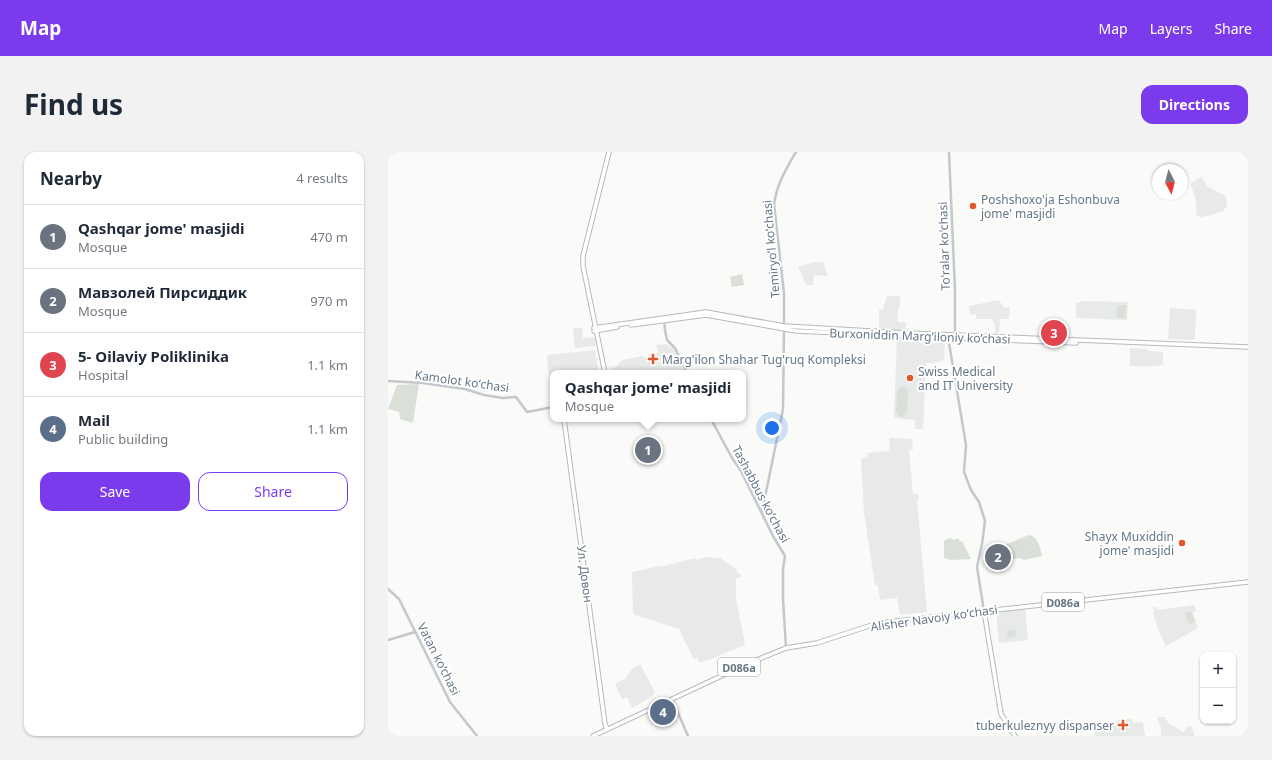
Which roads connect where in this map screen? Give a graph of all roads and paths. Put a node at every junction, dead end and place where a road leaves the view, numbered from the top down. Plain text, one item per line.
1 (796, 152) edge
2 (949, 152) edge
3 (609, 153) edge
4 (664, 318) junction
5 (784, 328) junction
6 (595, 329) junction
7 (949, 336) junction
8 (955, 337) junction
9 (1248, 348) edge
10 (604, 370) edge
11 (686, 370) edge
12 (388, 381) edge
13 (550, 408) edge
14 (564, 422) edge
15 (713, 422) edge
16 (763, 505) junction
17 (759, 506) junction
18 (762, 513) junction
19 (1248, 582) edge
20 (388, 589) edge
21 (984, 611) junction
22 (415, 632) junction
23 (388, 640) edge
24 (786, 648) junction
25 (672, 699) junction
26 (607, 730) junction
27 (477, 736) edge
28 (593, 736) edge
29 (688, 736) edge
30 (1015, 736) edge

1 - 5 street, Temiryoʻl koʻchasi
2 - 8 street, To'ralar ko'chasi
3 - 6 main road
4 - 5 main road, Burxoniddin Marg’iloniy ko’chasi
4 - 5 main road, Burxoniddin Marg’iloniy ko’chasi
4 - 6 main road, Burxoniddin Marg’iloniy ko’chasi
4 - 11 street
5 - 7 main road, Burxoniddin Marg’iloniy ko’chasi
5 - 16 street, Temiryoʻl koʻchasi
6 - 10 main road
7 - 8 main road, Burxoniddin Marg’iloniy ko’chasi
7 - 21 street
8 - 9 main road, Burxoniddin Marg’iloniy ko’chasi
12 - 13 street, Kamolot koʻchasi
14 - 26 main road, Ул. Довон
15 - 17 street, Tashabbus koʻchasi
16 - 17 street
16 - 18 street, Temiryoʻl koʻchasi
17 - 18 street, Tashabbus koʻchasi
18 - 24 street, Tashabbus koʻchasi
19 - 21 main road, Alisher Navoiy koʻchasi / D086a
20 - 22 street, Vatan ko‘chasi
21 - 24 main road, Alisher Navoiy koʻchasi / D086a
21 - 30 main road
22 - 23 street
22 - 27 street, Vatan ko‘chasi
24 - 25 main road, Alisher Navoiy koʻchasi / D086a
25 - 26 main road, Alisher Navoiy koʻchasi / D086a
25 - 29 street
26 - 28 main road, Alisher Navoiy koʻchasi / D086a

